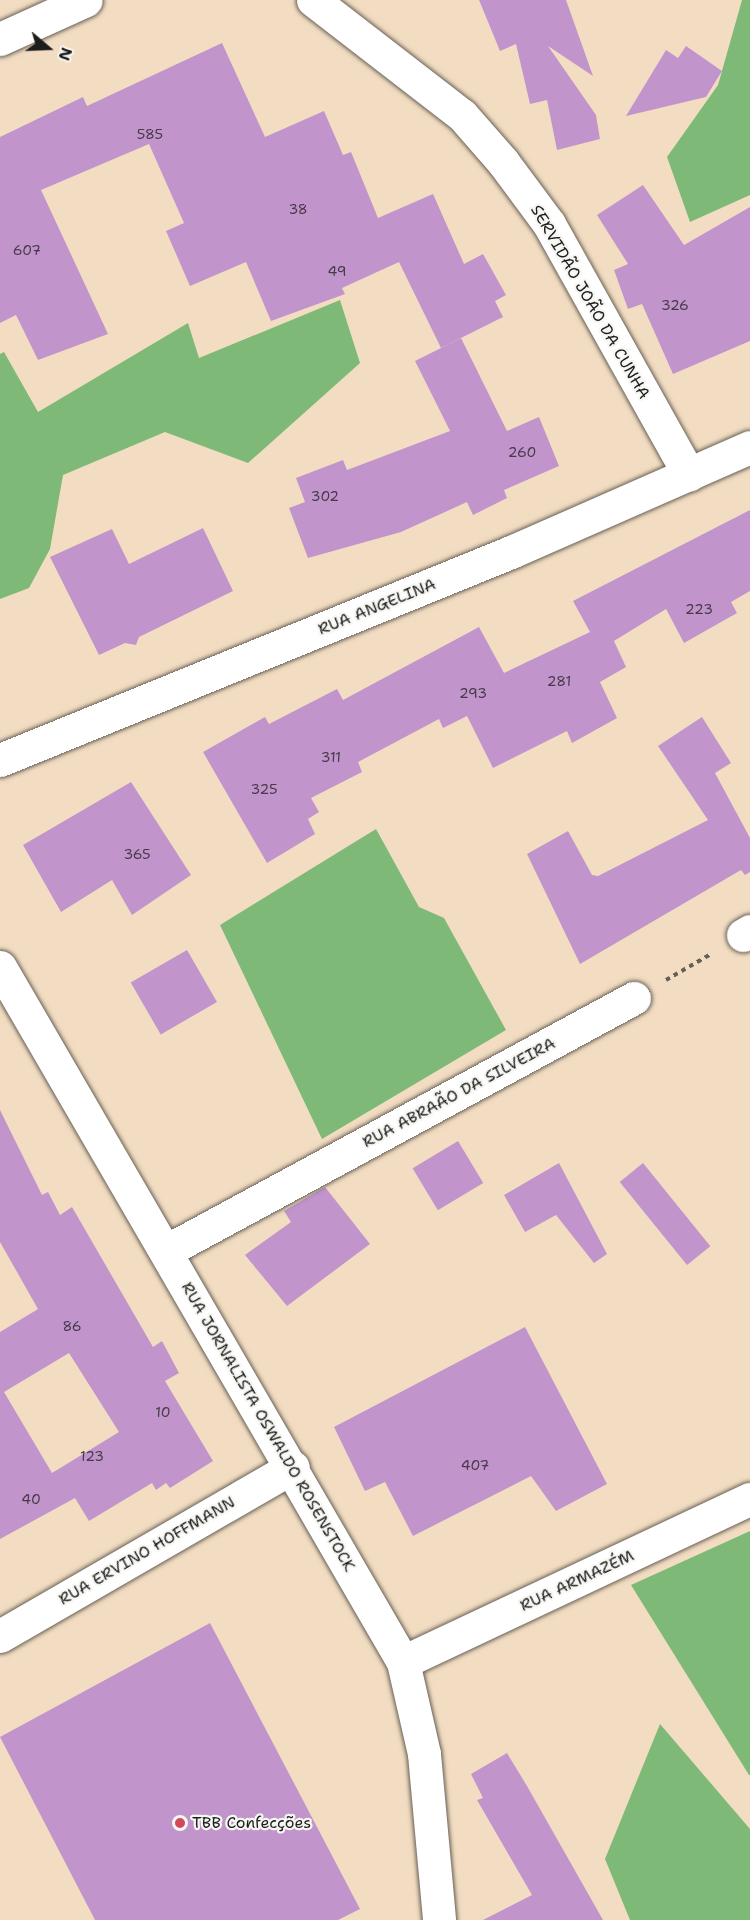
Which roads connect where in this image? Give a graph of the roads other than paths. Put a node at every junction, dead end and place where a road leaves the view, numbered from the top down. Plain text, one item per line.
1 (86, 0) edge
2 (313, 0) edge
3 (0, 39) edge
4 (750, 447) edge
5 (689, 475) junction
6 (0, 760) edge
7 (0, 967) edge
8 (634, 998) road end
9 (166, 1251) junction
10 (293, 1467) junction
11 (750, 1499) edge
12 (0, 1636) edge
13 (403, 1662) junction
14 (439, 1920) edge

1 - 3 street
2 - 5 street, SERVIDÃO JOÃO DA CUNHA
4 - 5 street, RUA ANGELINA
5 - 6 street, RUA ANGELINA
7 - 9 street, RUA JORNALISTA OSWALDO ROSENSTOCK
8 - 9 street, RUA ABRAÃO DA SILVEIRA
9 - 10 street, RUA JORNALISTA OSWALDO ROSENSTOCK
10 - 12 street, RUA ERVINO HOFFMANN
10 - 13 street, RUA JORNALISTA OSWALDO ROSENSTOCK
11 - 13 street, RUA ARMAZÉM
13 - 14 street, RUA JORNALISTA OSWALDO ROSENSTOCK

